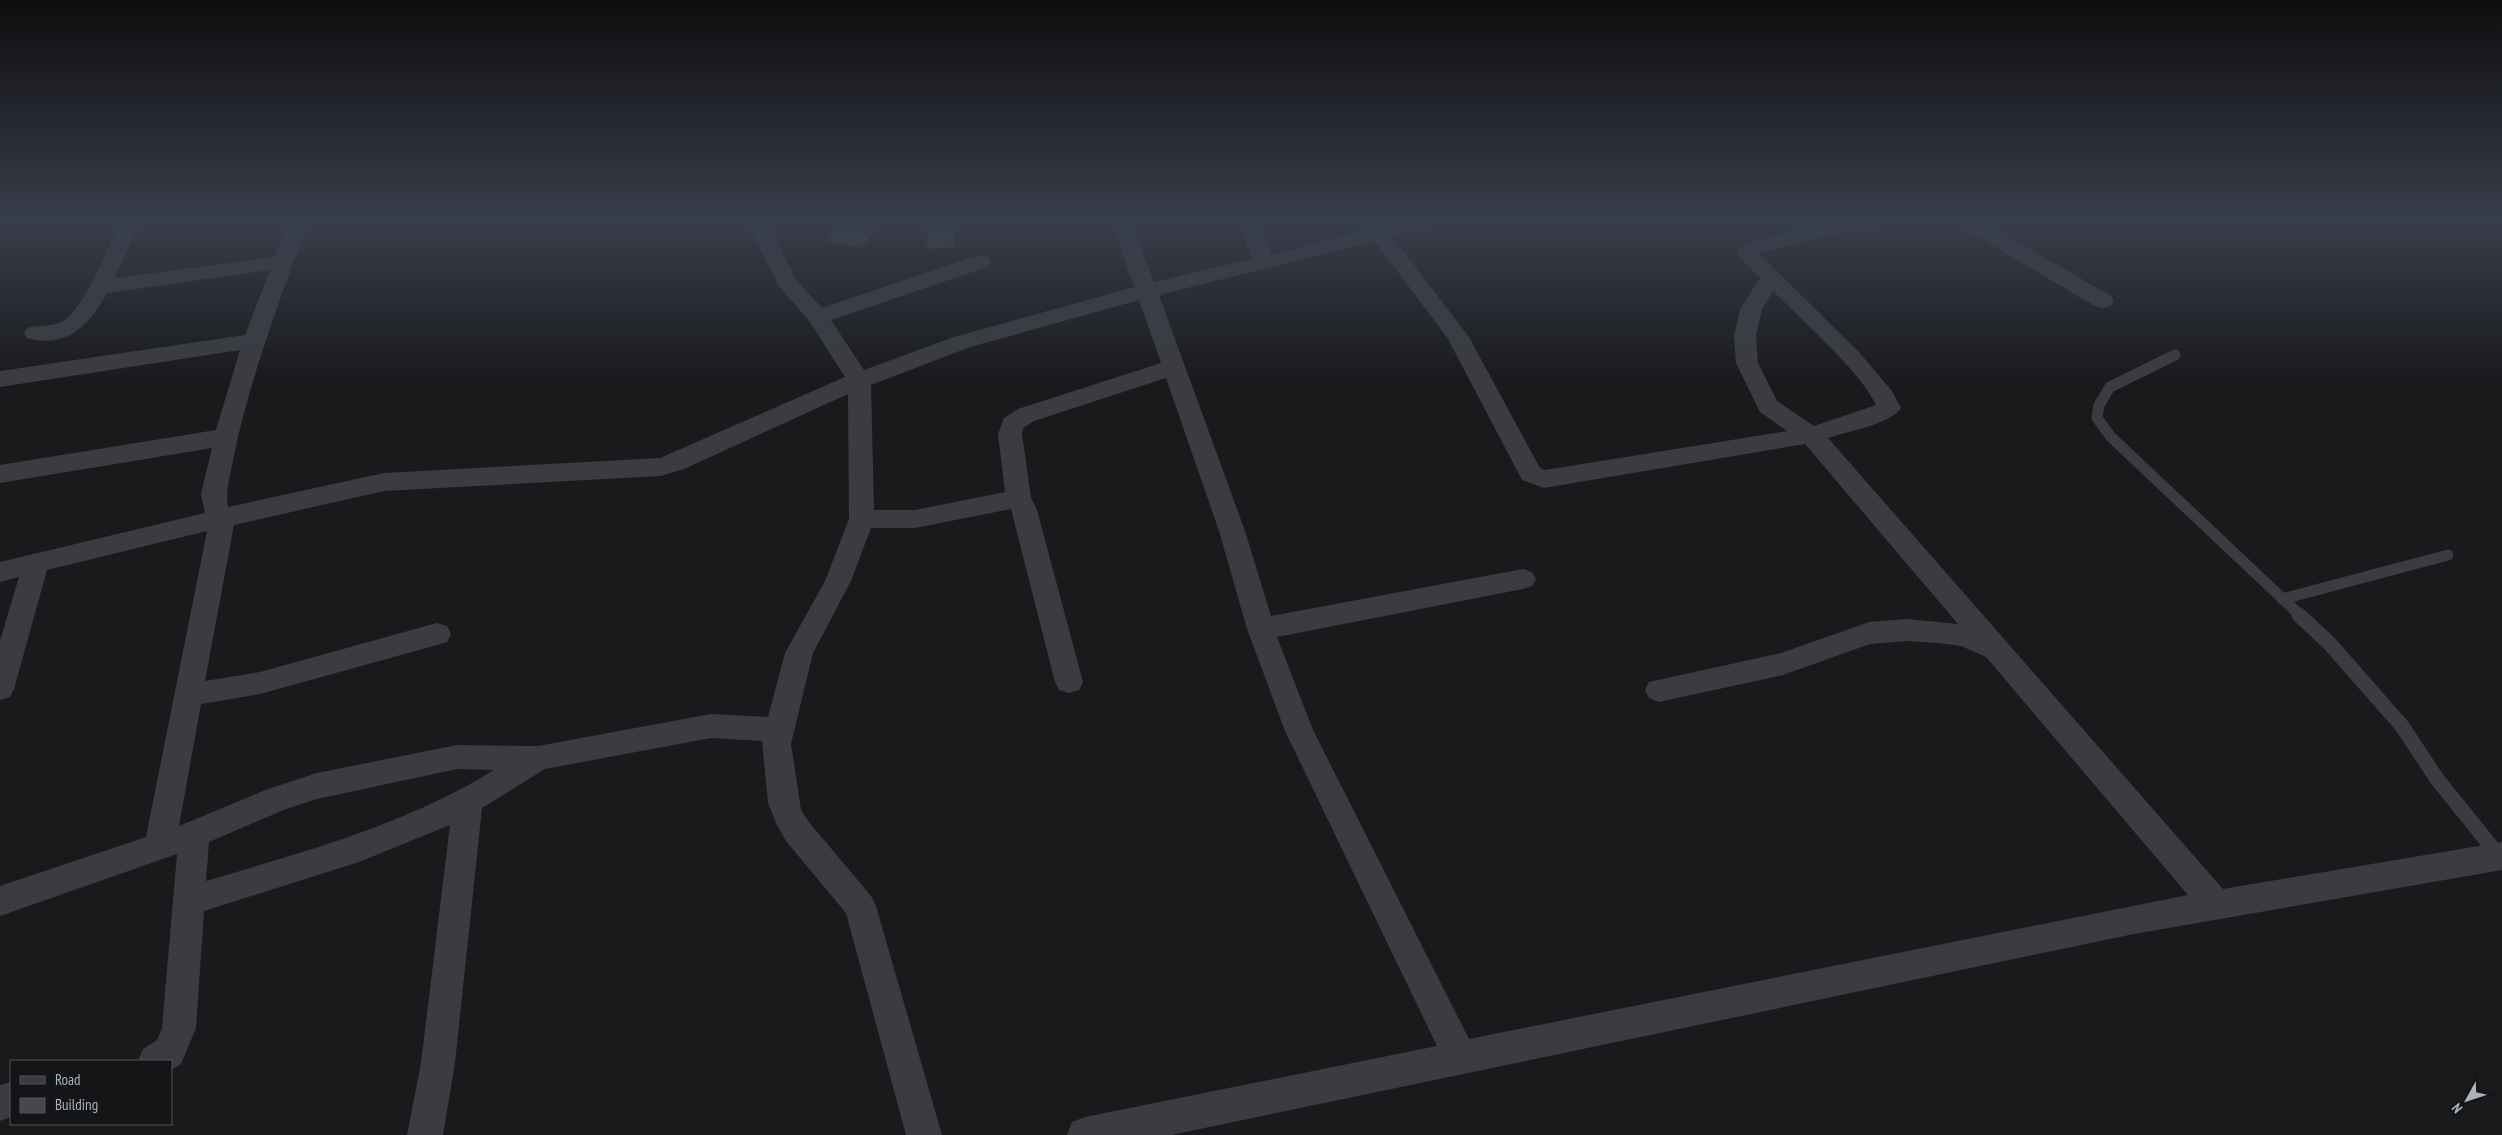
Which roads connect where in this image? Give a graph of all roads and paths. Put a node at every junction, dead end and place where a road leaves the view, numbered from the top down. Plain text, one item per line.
1 (105, 275) edge
2 (188, 275) edge
3 (278, 275) edge
4 (783, 275) edge
5 (941, 275) edge
6 (1141, 275) edge
7 (1210, 275) edge
8 (1419, 275) edge
9 (2058, 275) edge
10 (1771, 277) joint
11 (99, 287) junction
12 (1147, 290) junction
13 (2103, 301) dead end
14 (818, 316) junction
15 (35, 333) dead end
16 (254, 341) junction
17 (2175, 355) dead end
18 (1174, 366) junction
19 (0, 379) edge
20 (859, 381) junction
21 (1811, 434) junction
22 (226, 437) junction
23 (0, 474) edge
24 (1018, 498) junction
25 (222, 518) junction
26 (862, 519) junction
27 (2448, 554) dead end
28 (36, 563) junction
29 (0, 572) edge
30 (1523, 579) dead end
31 (2282, 599) junction
32 (1261, 628) junction
33 (437, 634) dead end
34 (1994, 649) junction
35 (1068, 682) dead end
36 (0, 689) edge
37 (1659, 690) dead end
38 (188, 695) junction
39 (778, 731) junction
40 (538, 758) junction
41 (468, 800) junction
42 (194, 834) junction
43 (160, 846) junction
44 (2500, 856) edge
45 (0, 901) edge
46 (189, 901) junction
47 (2217, 905) junction
48 (1461, 1059) junction
49 (157, 1060) edge
50 (425, 1135) edge
51 (924, 1135) edge
52 (1085, 1135) edge

1 - 11 street
2 - 11 street
3 - 16 street
4 - 14 street
5 - 14 street
6 - 12 street
7 - 12 street
8 - 21 street
9 - 13 street
10 - 21 street
10 - 21 street
11 - 15 street
12 - 18 street
12 - 20 street
14 - 20 street
16 - 19 street
16 - 22 street
17 - 31 lane
18 - 24 street
18 - 32 street
20 - 25 street
20 - 26 street
21 - 34 street
22 - 23 street
22 - 25 street
24 - 26 street
24 - 35 street
25 - 28 street
25 - 38 street
26 - 39 street
27 - 31 lane
28 - 29 street
28 - 36 street
30 - 32 street
31 - 44 lane
32 - 48 street
33 - 38 street
34 - 37 street
34 - 47 street
38 - 43 street
39 - 40 street
39 - 51 street
40 - 41 street
40 - 42 street
41 - 46 street
41 - 50 street
42 - 43 street
42 - 46 street
43 - 45 street
44 - 47 street
46 - 49 street
47 - 48 street
48 - 52 street

